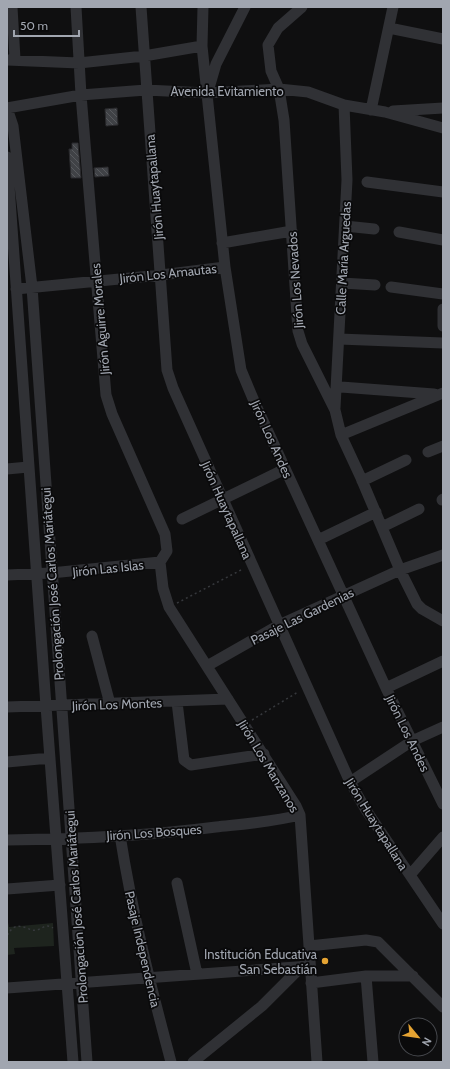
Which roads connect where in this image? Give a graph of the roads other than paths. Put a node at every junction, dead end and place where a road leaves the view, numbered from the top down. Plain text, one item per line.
1 (12, 7) edge
2 (76, 7) edge
3 (141, 7) edge
4 (203, 7) edge
5 (245, 7) edge
6 (302, 7) edge
7 (393, 7) edge
8 (389, 28) junction
9 (443, 39) edge
10 (202, 46) junction
11 (144, 56) junction
12 (11, 60) edge
13 (79, 63) junction
14 (279, 89) junction
15 (146, 90) junction
16 (207, 93) junction
17 (81, 95) junction
18 (344, 106) junction
19 (7, 108) edge
20 (443, 108) edge
21 (370, 110) junction
22 (385, 112) junction
23 (443, 128) edge
24 (7, 157) edge
25 (367, 182) dead end
26 (443, 192) edge
27 (345, 226) junction
28 (374, 229) dead end
29 (292, 231) junction
30 (399, 232) dead end
31 (443, 240) edge
32 (222, 243) junction
33 (225, 267) junction
34 (161, 276) junction
35 (96, 280) junction
36 (342, 283) junction
37 (375, 285) dead end
38 (391, 287) dead end
39 (32, 288) junction
40 (16, 289) junction
41 (443, 294) edge
42 (443, 309) edge
43 (443, 326) edge
44 (339, 339) junction
45 (443, 343) edge
46 (341, 387) dead end
47 (440, 393) edge
48 (335, 410) junction
49 (340, 435) junction
50 (443, 446) edge
51 (428, 452) dead end
52 (406, 460) dead end
53 (28, 467) junction
54 (7, 469) edge
55 (285, 469) junction
56 (362, 481) junction
57 (223, 500) junction
58 (419, 509) dead end
59 (376, 512) junction
60 (182, 519) dead end
61 (382, 527) junction
62 (318, 540) junction
63 (443, 555) edge
64 (160, 562) junction
65 (400, 570) junction
66 (36, 573) junction
67 (51, 573) junction
68 (7, 575) edge
69 (343, 596) junction
70 (443, 621) edge
71 (279, 625) junction
72 (92, 636) dead end
73 (443, 661) edge
74 (207, 666) junction
75 (386, 688) junction
76 (228, 699) junction
77 (177, 702) junction
78 (110, 704) junction
79 (60, 705) junction
80 (46, 706) junction
81 (7, 707) edge
82 (443, 727) edge
83 (412, 741) junction
84 (264, 754) junction
85 (50, 758) junction
86 (7, 762) edge
87 (350, 782) junction
88 (443, 804) edge
89 (298, 810) junction
90 (120, 835) junction
91 (443, 837) edge
92 (71, 838) junction
93 (7, 840) edge
94 (57, 840) junction
95 (410, 875) junction
96 (177, 883) dead end
97 (60, 885) junction
98 (7, 888) edge
99 (443, 924) edge
100 (309, 946) junction
101 (306, 966) junction
102 (197, 974) junction
103 (366, 976) junction
104 (413, 976) junction
105 (149, 977) junction
106 (81, 982) junction
107 (67, 983) junction
108 (311, 983) junction
109 (7, 988) edge
110 (443, 1007) edge
111 (73, 1062) edge
112 (87, 1062) edge
113 (171, 1062) edge
114 (193, 1062) edge
115 (316, 1062) edge
116 (373, 1062) edge

1 - 12 street
2 - 13 street, Jirón Aguirre Morales
3 - 11 street, Jirón Huaytapallana
4 - 10 street, Jirón Los Andes
5 - 16 street
6 - 14 street, Jirón Los Nevados
7 - 8 street
8 - 9 street
8 - 21 street
10 - 11 street
10 - 16 street, Jirón Los Andes
11 - 13 street
11 - 15 street, Jirón Huaytapallana
12 - 13 street
13 - 17 street, Jirón Aguirre Morales
14 - 16 street, Avenida Evitamiento
14 - 18 street, Avenida Evitamiento
14 - 29 street, Jirón Los Nevados
15 - 16 street, Avenida Evitamiento
15 - 17 street, Avenida Evitamiento
15 - 34 street, Jirón Huaytapallana
16 - 32 street, Jirón Los Andes
17 - 19 street, Avenida Evitamiento
17 - 35 street, Jirón Aguirre Morales
18 - 21 street, Avenida Evitamiento
18 - 27 street, Calle María Arguedas
19 - 39 street, Prolongación José Carlos Mariátegui
20 - 22 street
21 - 22 street, Avenida Evitamiento
22 - 23 street, Avenida Evitamiento
24 - 40 street, Prolongación José Carlos Mariátegui
25 - 26 street
27 - 28 street
27 - 36 street, Calle María Arguedas
29 - 32 street
29 - 48 street, Jirón Los Nevados
30 - 31 street
32 - 33 street, Jirón Los Andes
33 - 34 street, Jirón Los Amautas
33 - 55 street, Jirón Los Andes
34 - 35 street, Jirón Los Amautas
34 - 57 street, Jirón Huaytapallana
35 - 39 street, Jirón Los Amautas
35 - 64 street, Jirón Aguirre Morales
36 - 37 street
36 - 44 street, Calle María Arguedas
38 - 41 street
39 - 40 street, Jirón Los Amautas
39 - 67 street, Prolongación José Carlos Mariátegui
40 - 53 street, Prolongación José Carlos Mariátegui
42 - 43 street
44 - 45 street
44 - 48 street, Calle María Arguedas
46 - 47 street
47 - 49 street
48 - 49 street, Jirón Los Nevados
49 - 56 street, Jirón Los Nevados
50 - 51 street
52 - 56 street
53 - 54 street
53 - 66 street, Prolongación José Carlos Mariátegui
55 - 57 street
55 - 62 street, Jirón Los Andes
56 - 59 street, Jirón Los Nevados
57 - 60 street
57 - 71 street, Jirón Huaytapallana
58 - 61 street
59 - 61 street, Jirón Los Nevados
59 - 62 street
61 - 65 street, Jirón Los Nevados
62 - 69 street, Jirón Los Andes
63 - 65 street, Pasaje Las Gardenias
64 - 67 street, Jirón Las Islas
64 - 74 street, Jirón Los Manzanos
65 - 69 street, Pasaje Las Gardenias
65 - 70 street, Jirón Los Nevados
66 - 67 street, Jirón Las Islas
66 - 68 street, Jirón Las Islas
66 - 80 street, Prolongación José Carlos Mariátegui
67 - 79 street, Prolongación José Carlos Mariátegui
69 - 71 street, Pasaje Las Gardenias
69 - 75 street, Jirón Los Andes
71 - 74 street, Pasaje Las Gardenias
71 - 87 street, Jirón Huaytapallana
72 - 78 street
73 - 75 street
74 - 76 street, Jirón Los Manzanos
75 - 83 street, Jirón Los Andes
76 - 77 street, Jirón Los Montes
76 - 84 street, Jirón Los Manzanos
77 - 78 street, Jirón Los Montes
77 - 84 street
78 - 79 street, Jirón Los Montes
79 - 80 street, Jirón Los Montes
79 - 92 street, Prolongación José Carlos Mariátegui
80 - 81 street, Jirón Los Montes
80 - 85 street, Prolongación José Carlos Mariátegui
82 - 83 street
83 - 87 street
83 - 88 street, Jirón Los Andes
84 - 89 street, Jirón Los Manzanos
85 - 86 street
85 - 94 street, Prolongación José Carlos Mariátegui
87 - 95 street, Jirón Huaytapallana
89 - 90 street, Jirón Los Bosques
89 - 100 street, Jirón Los Manzanos
90 - 92 street, Jirón Los Bosques
90 - 105 street, Pasaje Independencia
91 - 95 street
92 - 94 street, Jirón Los Bosques
92 - 106 street, Prolongación José Carlos Mariátegui
93 - 94 street, Jirón Los Bosques
94 - 97 street, Prolongación José Carlos Mariátegui
95 - 99 street, Jirón Huaytapallana
96 - 102 street
97 - 98 street
97 - 107 street, Prolongación José Carlos Mariátegui
100 - 101 street, Jirón Los Manzanos
100 - 104 street
101 - 102 street
101 - 108 street, Jirón Los Manzanos
101 - 114 street
102 - 105 street
103 - 104 street
103 - 108 street
103 - 116 street
104 - 110 street
105 - 106 street
105 - 113 street, Pasaje Independencia
106 - 107 street
106 - 112 street, Prolongación José Carlos Mariátegui
107 - 109 street
107 - 111 street, Prolongación José Carlos Mariátegui
108 - 115 street, Jirón Los Manzanos

